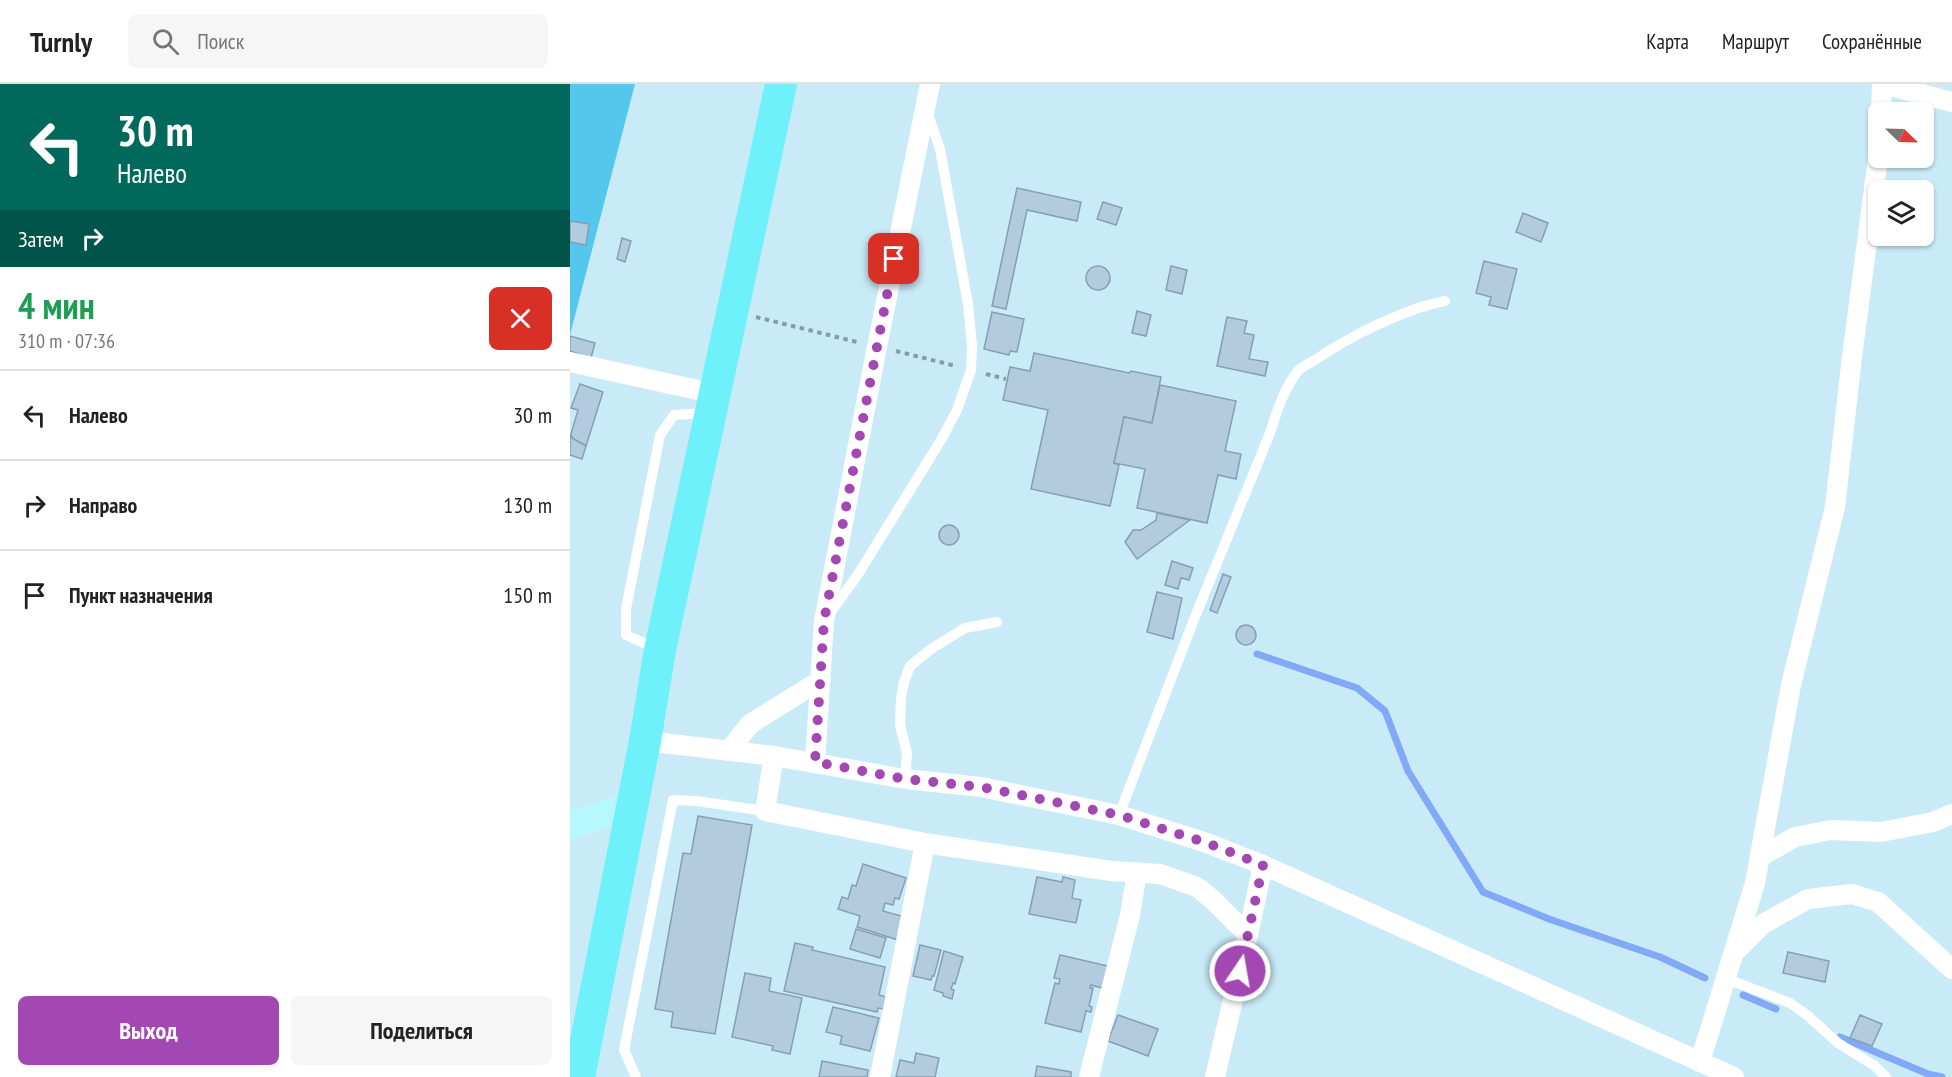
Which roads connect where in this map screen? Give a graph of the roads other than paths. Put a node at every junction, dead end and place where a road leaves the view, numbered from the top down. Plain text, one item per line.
1 (781, 84) edge
2 (930, 84) edge
3 (1882, 84) edge
4 (1881, 102) edge
5 (1952, 102) edge
6 (925, 105) junction
7 (1877, 168) edge
8 (1445, 301) dead end
9 (570, 362) edge
10 (714, 403) junction
11 (824, 621) junction
12 (997, 622) dead end
13 (660, 650) junction
14 (821, 680) junction
15 (645, 741) junction
16 (729, 751) junction
17 (774, 756) junction
18 (815, 762) junction
19 (905, 779) junction
20 (632, 806) junction
21 (765, 811) junction
22 (1952, 814) edge
23 (1119, 815) junction
24 (570, 825) edge
25 (924, 843) junction
26 (1760, 857) junction
27 (1263, 865) junction
28 (1137, 872) junction
29 (1248, 935) junction
30 (1735, 952) junction
31 (1952, 969) edge
32 (1727, 979) junction
33 (580, 1022) edge
34 (1700, 1062) junction
35 (579, 1077) edge
36 (636, 1077) edge
37 (880, 1077) edge
38 (1089, 1077) edge
39 (1215, 1077) edge
40 (1734, 1077) edge
41 (1886, 1077) edge

1 - 10 main road
2 - 6 street
3 - 4 street
3 - 5 street
6 - 11 street
6 - 11 lane
7 - 26 street
8 - 23 lane
9 - 10 street
10 - 13 main road
10 - 13 lane
11 - 14 street
12 - 19 lane
13 - 15 main road
14 - 16 street
14 - 18 street
15 - 16 street
15 - 20 main road
16 - 17 street
17 - 18 street
17 - 21 street
18 - 19 street
19 - 23 street
20 - 24 street
20 - 33 main road
21 - 25 street
21 - 36 lane
22 - 26 street
23 - 27 street
25 - 28 street
25 - 37 street
26 - 30 street
27 - 29 street
27 - 34 street
28 - 29 street
28 - 38 street
29 - 39 street
30 - 31 street
30 - 32 street
32 - 34 street
32 - 41 lane
33 - 35 main road
34 - 40 street

